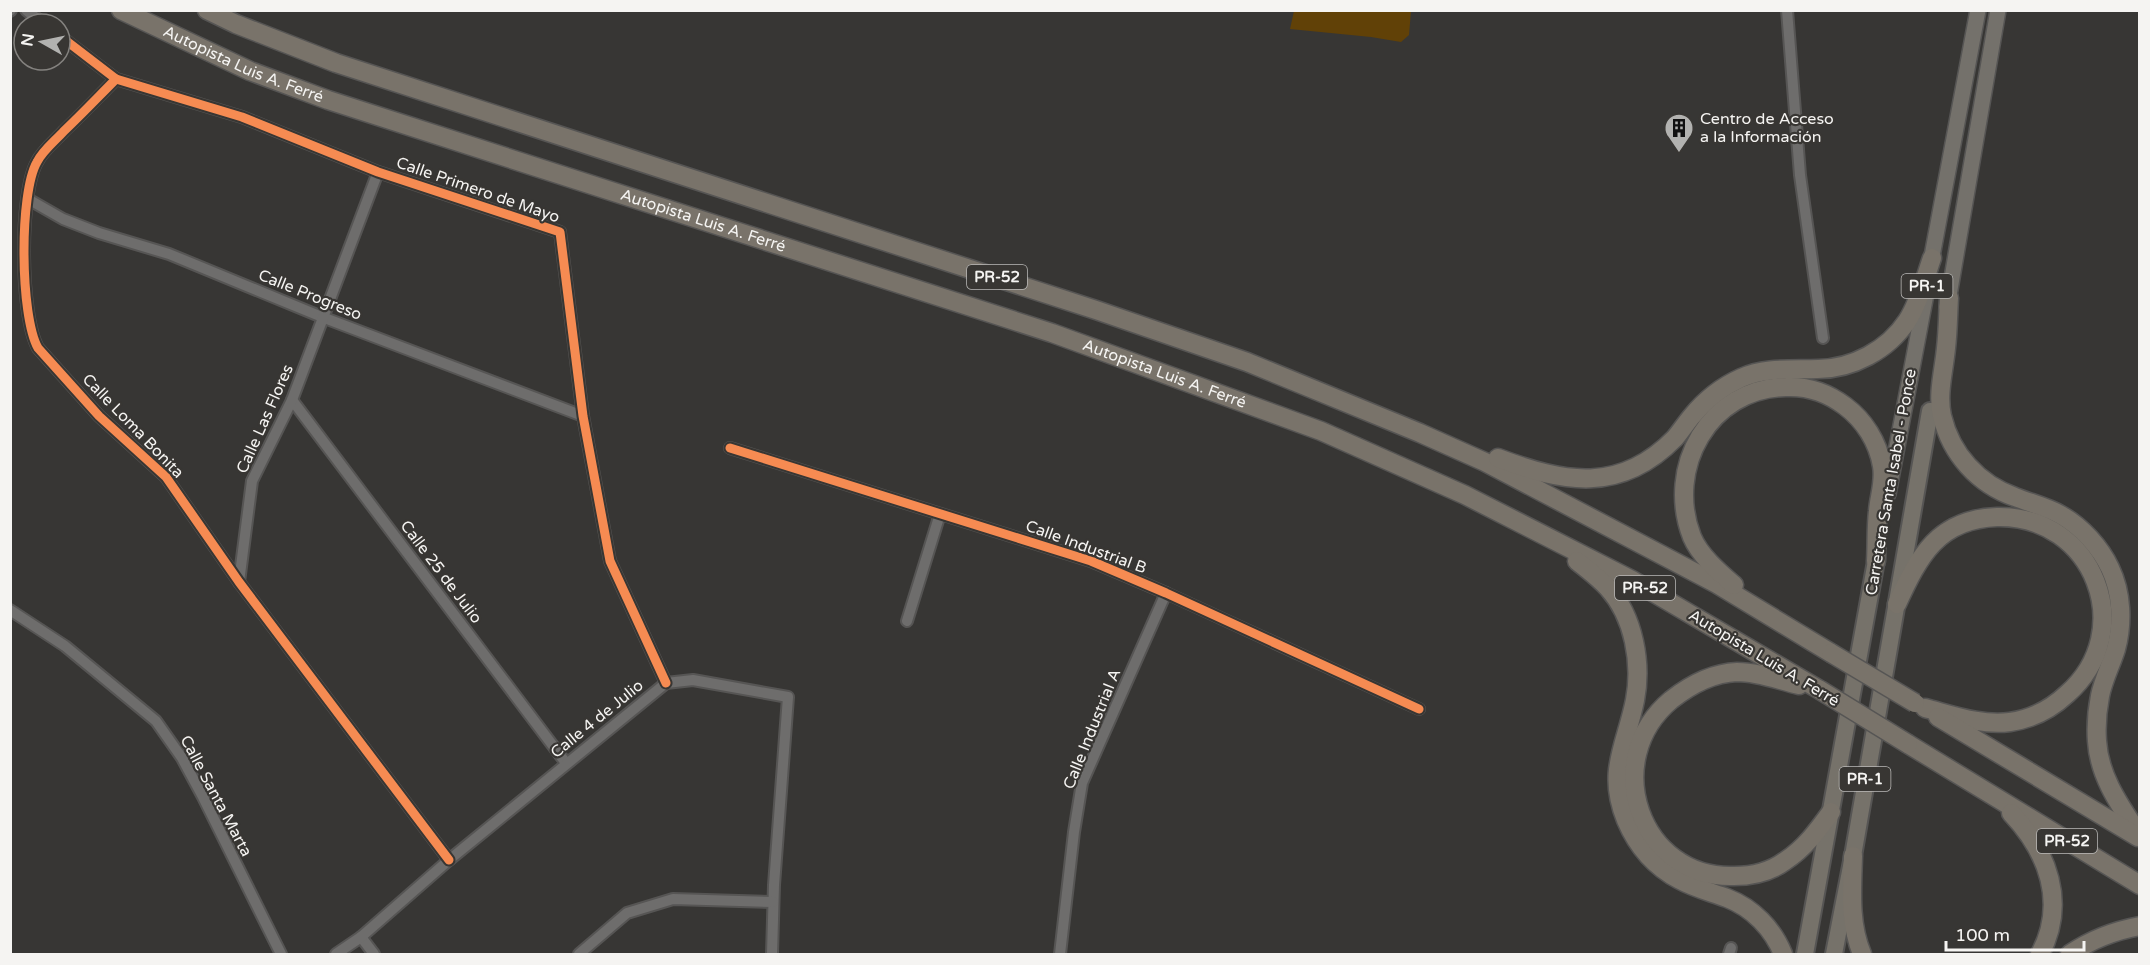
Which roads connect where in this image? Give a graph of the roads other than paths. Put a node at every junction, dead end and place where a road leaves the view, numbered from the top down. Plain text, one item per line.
1 (121, 10) edge
2 (207, 10) edge
3 (1787, 10) edge
4 (1978, 10) edge
5 (1998, 10) edge
6 (72, 45) edge
7 (116, 79) junction
8 (378, 172) junction
9 (28, 199) junction
10 (1932, 258) junction
11 (1949, 298) junction
12 (322, 317) junction
13 (1823, 338) dead end
14 (292, 400) junction
15 (1930, 411) joint
16 (583, 416) junction
17 (1420, 432) junction
18 (730, 447) dead end
19 (1465, 495) junction
20 (940, 514) junction
21 (1876, 561) junction
22 (239, 582) junction
23 (1166, 593) junction
24 (1897, 604) junction
25 (10, 610) edge
26 (1759, 610) junction
27 (907, 621) dead end
28 (666, 683) junction
29 (1820, 690) junction
30 (1920, 706) junction
31 (1419, 709) dead end
32 (566, 764) junction
33 (1995, 796) junction
34 (1831, 812) junction
35 (2139, 837) edge
36 (1853, 856) junction
37 (449, 860) junction
38 (2139, 885) edge
39 (773, 902) junction
40 (2139, 926) edge
41 (360, 937) junction
42 (281, 954) edge
43 (336, 954) edge
44 (374, 954) edge
45 (579, 954) edge
46 (772, 954) edge
47 (1060, 954) edge
48 (1783, 954) edge
49 (1805, 954) edge
50 (1834, 954) edge
51 (1862, 954) edge
52 (2040, 954) edge
53 (2070, 954) edge

1 - 19 highway, Autopista Luis A. Ferré / PR-52
2 - 17 highway, PR-52
3 - 13 street
4 - 10 main road, Carretera Santa Isabel - Ponce / PR-1
5 - 11 main road, Carretera Santa Isabel - Ponce / PR-1
6 - 7 street, Calle Primero de Mayo
7 - 8 street, Calle Primero de Mayo
7 - 9 street, Calle Loma Bonita
8 - 12 street, Calle Las Flores
8 - 16 street, Calle Primero de Mayo
9 - 12 street, Calle Progreso
9 - 22 street, Calle Loma Bonita
10 - 17 highway
10 - 21 main road, Carretera Santa Isabel - Ponce / PR-1
11 - 15 main road, Carretera Santa Isabel - Ponce / PR-1
11 - 35 highway
12 - 14 street, Calle Las Flores
12 - 16 street, Calle Progreso
14 - 22 street, Calle Las Flores
14 - 32 street, Calle 25 de Julio
15 - 24 highway, Carretera Santa Isabel - Ponce / PR-1
16 - 28 street, Calle Primero de Mayo
17 - 26 highway, PR-52
18 - 20 street, Calle Industrial B
19 - 29 highway, Autopista Luis A. Ferré / PR-52
19 - 48 highway
20 - 23 street, Calle Industrial B
20 - 27 street
21 - 26 highway
21 - 34 highway, Carretera Santa Isabel - Ponce / PR-1
22 - 37 street, Calle Loma Bonita
23 - 31 street, Calle Industrial B
23 - 47 street, Calle Industrial A
24 - 30 highway
24 - 36 highway, Carretera Santa Isabel - Ponce / PR-1
25 - 42 street, Calle Santa Marta
26 - 30 highway, PR-52, bridge
28 - 32 street, Calle 4 de Julio
28 - 39 street, Calle 4 de Julio
29 - 33 highway, Autopista Luis A. Ferré / PR-52, bridge
29 - 34 highway
30 - 35 highway, PR-52
32 - 37 street, Calle 4 de Julio
33 - 38 highway, Autopista Luis A. Ferré / PR-52
33 - 52 highway
34 - 49 highway, Carretera Santa Isabel - Ponce / PR-1
36 - 50 highway, Carretera Santa Isabel - Ponce / PR-1
36 - 51 highway
37 - 41 street, Calle 4 de Julio
39 - 45 street
39 - 46 street, Calle 4 de Julio
40 - 53 highway
41 - 43 street, Calle 4 de Julio
41 - 44 street

